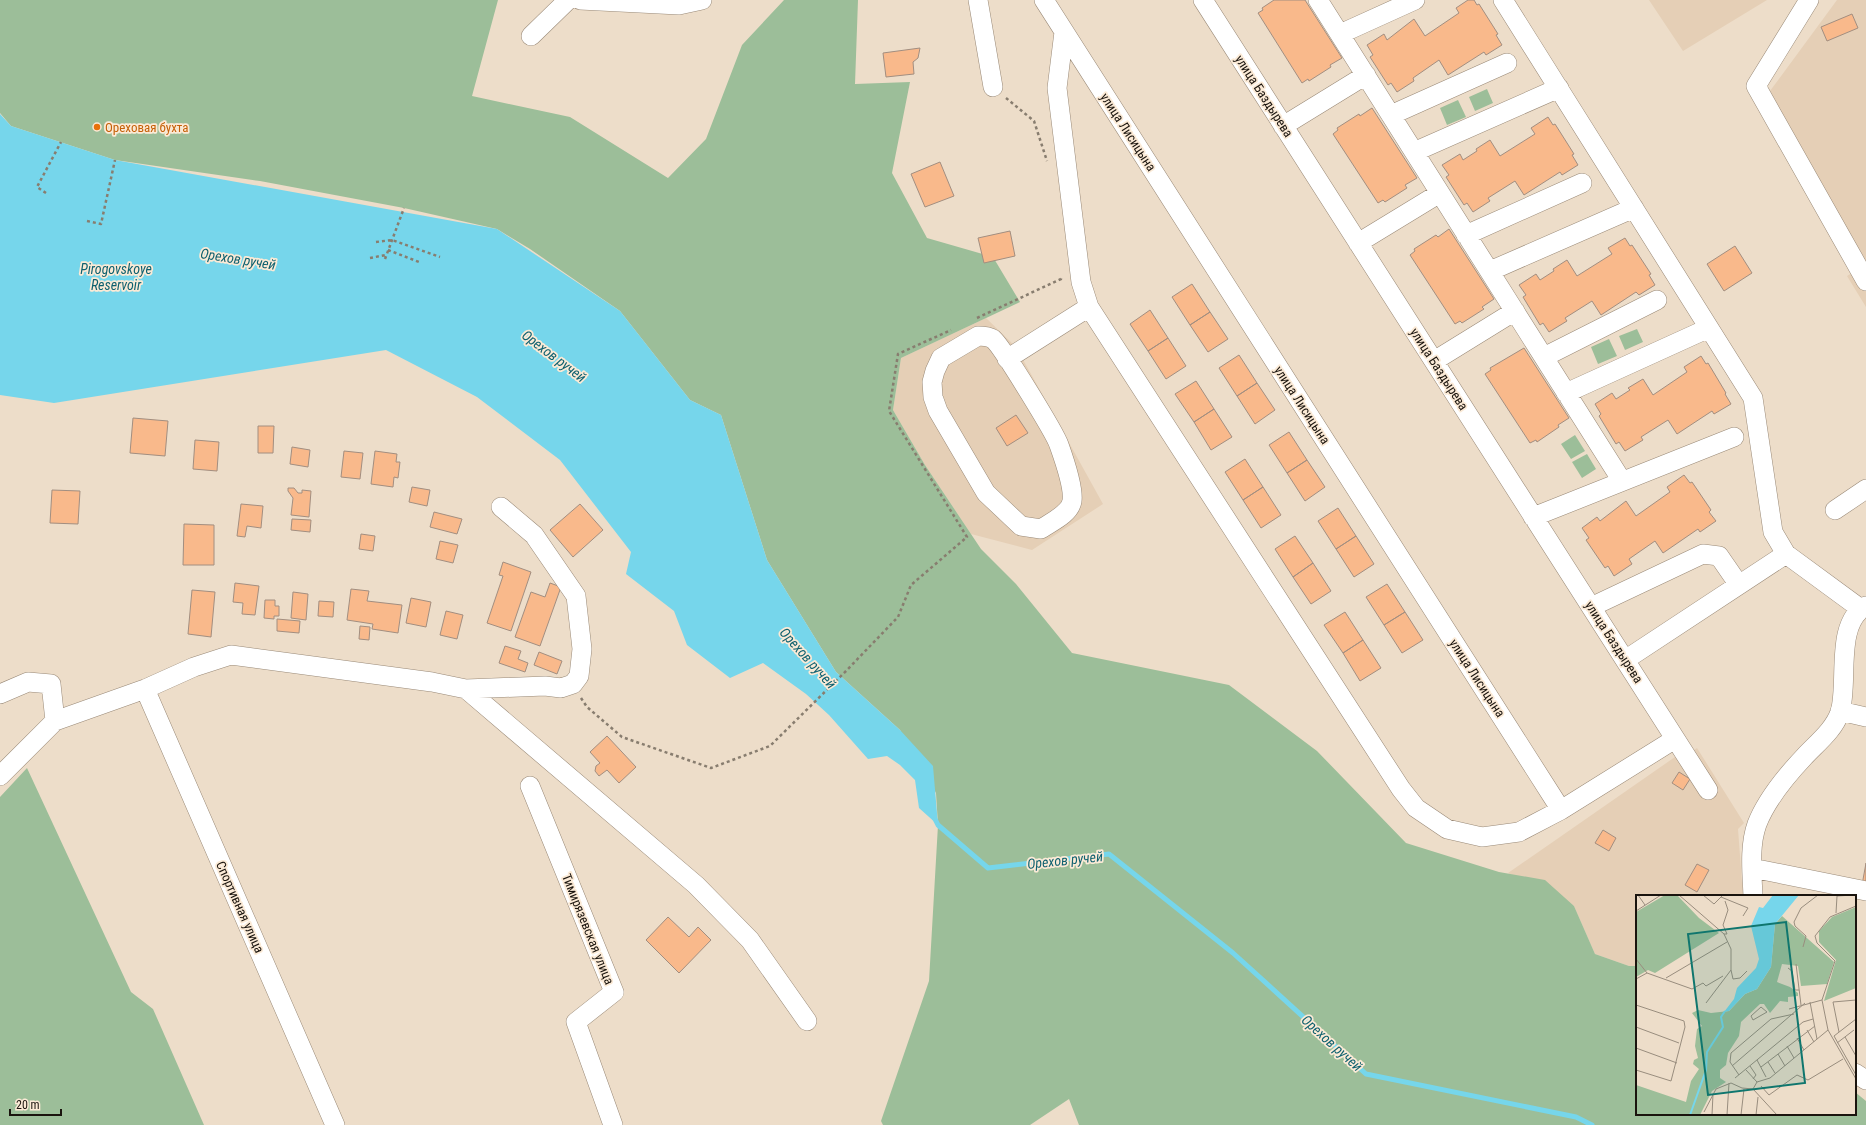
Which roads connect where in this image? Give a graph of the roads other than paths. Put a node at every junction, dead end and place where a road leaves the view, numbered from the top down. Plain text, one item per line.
1 (568, 0) edge
2 (580, 0) edge
3 (702, 0) edge
4 (978, 0) edge
5 (1044, 0) edge
6 (1318, 0) edge
7 (1415, 0) edge
8 (1503, 0) edge
9 (1809, 0) edge
10 (1208, 2) edge
11 (1064, 32) junction
12 (1340, 34) junction
13 (531, 36) dead end
14 (1506, 63) dead end
15 (1366, 75) junction
16 (993, 88) road end
17 (1559, 88) junction
18 (1390, 114) junction
19 (1283, 126) junction
20 (1414, 152) junction
21 (1582, 183) dead end
22 (1440, 193) junction
23 (1634, 208) junction
24 (1466, 235) junction
25 (1358, 243) junction
26 (1490, 272) junction
27 (1866, 281) edge
28 (1657, 300) dead end
29 (1089, 307) junction
30 (1515, 311) junction
31 (1709, 328) junction
32 (1544, 357) junction
33 (1008, 359) junction
34 (1434, 361) junction
35 (1566, 392) junction
36 (1734, 437) dead end
37 (1622, 481) junction
38 (1866, 489) edge
39 (501, 507) dead end
40 (1835, 510) dead end
41 (1533, 516) junction
42 (1786, 554) junction
43 (1739, 585) junction
44 (1591, 607) junction
45 (1864, 608) edge
46 (1625, 660) junction
47 (145, 688) junction
48 (466, 689) junction
49 (0, 694) edge
50 (1840, 711) junction
51 (1866, 717) edge
52 (55, 722) junction
53 (1675, 739) junction
54 (0, 776) edge
55 (530, 786) dead end
56 (1708, 790) dead end
57 (1561, 810) junction
58 (1752, 868) junction
59 (1866, 891) edge
60 (1753, 895) edge
61 (807, 1021) dead end
62 (1856, 1066) edge
63 (1866, 1068) edge
64 (1856, 1074) edge
65 (1866, 1080) edge
66 (335, 1125) edge
67 (613, 1125) edge

1 - 13 street
2 - 3 street
4 - 16 street
5 - 11 street, улица Лисицына
6 - 12 street
7 - 12 street
8 - 17 street
9 - 27 street
10 - 19 street, улица Баздырева
11 - 29 street
11 - 57 street, улица Лисицына
12 - 15 street
14 - 18 street
15 - 18 street
15 - 19 street
17 - 20 street
17 - 23 street
18 - 20 street
19 - 25 street, улица Баздырева
20 - 22 street
21 - 24 street
22 - 24 street
22 - 25 street
23 - 26 street
23 - 31 street
24 - 26 street
25 - 34 street, улица Баздырева
26 - 30 street
28 - 32 street
29 - 33 street
29 - 57 street
30 - 32 street
30 - 34 street
31 - 35 street
31 - 42 street
32 - 35 street
33 - 33 street
34 - 41 street, улица Баздырева
35 - 37 street
36 - 37 street
37 - 41 street
38 - 40 street
39 - 48 street
41 - 44 street, улица Баздырева
42 - 43 street
42 - 45 street
43 - 44 street
43 - 46 street
44 - 46 street, улица Баздырева
45 - 50 street
46 - 53 street, улица Баздырева
47 - 48 street
47 - 52 street
47 - 66 street, Спортивная улица
48 - 61 street
49 - 52 street
50 - 51 street
50 - 58 street
52 - 54 street
53 - 56 street, улица Баздырева
53 - 57 street
55 - 67 street, Тимирязевская улица
58 - 59 street
58 - 60 street
62 - 63 street
64 - 65 street

